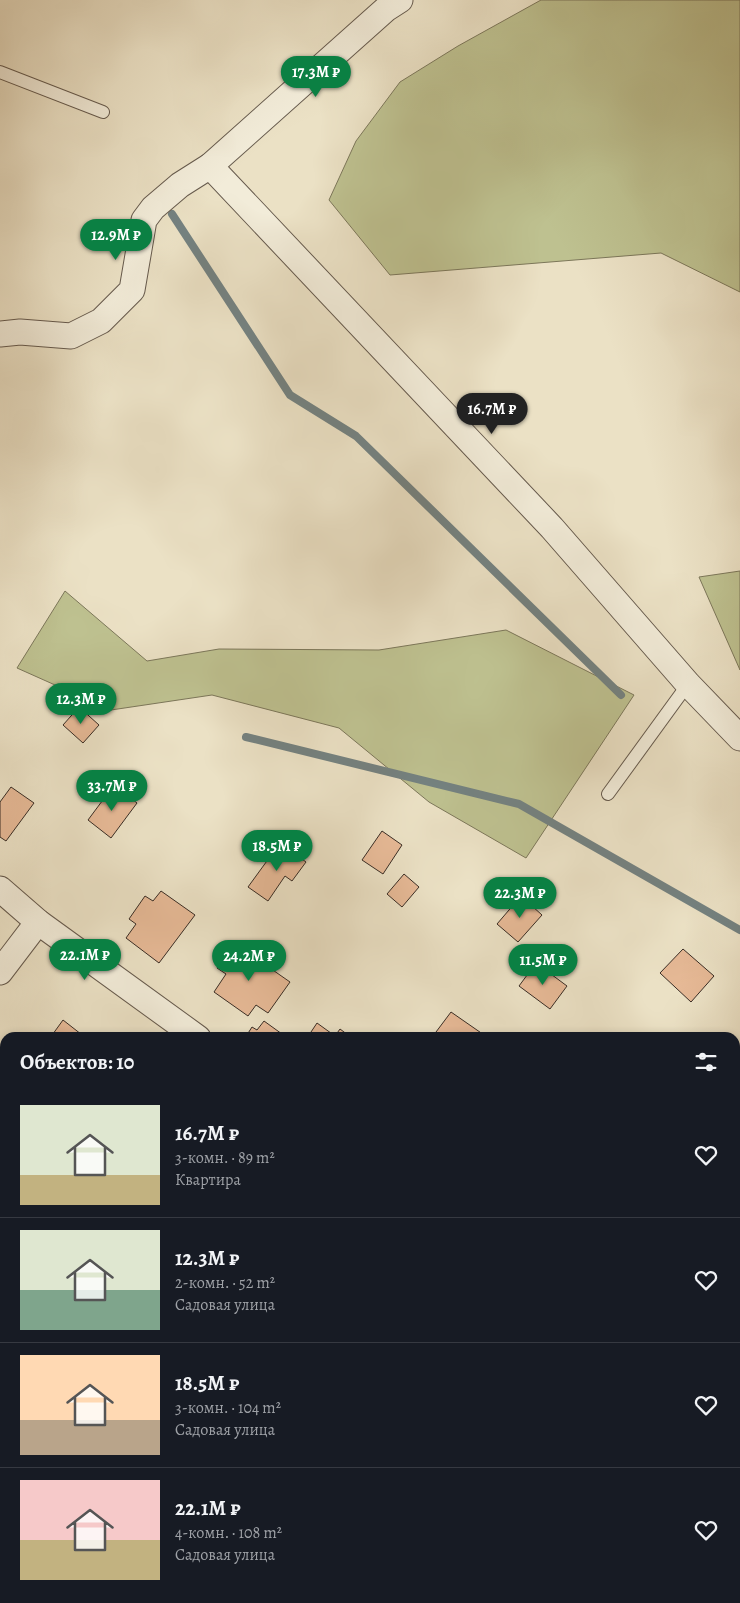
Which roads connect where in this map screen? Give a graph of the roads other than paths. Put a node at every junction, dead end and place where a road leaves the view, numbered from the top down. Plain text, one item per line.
1 (400, 0) edge
2 (0, 72) edge
3 (103, 112) dead end
4 (210, 166) junction
5 (0, 334) edge
6 (688, 684) junction
7 (740, 738) edge
8 (608, 794) dead end
9 (0, 889) edge
10 (38, 922) junction
11 (0, 972) edge
12 (190, 1032) edge

1 - 4 street
2 - 3 lane
4 - 5 street
4 - 6 street
6 - 7 street
6 - 8 lane
9 - 10 street
10 - 11 street
10 - 12 street

